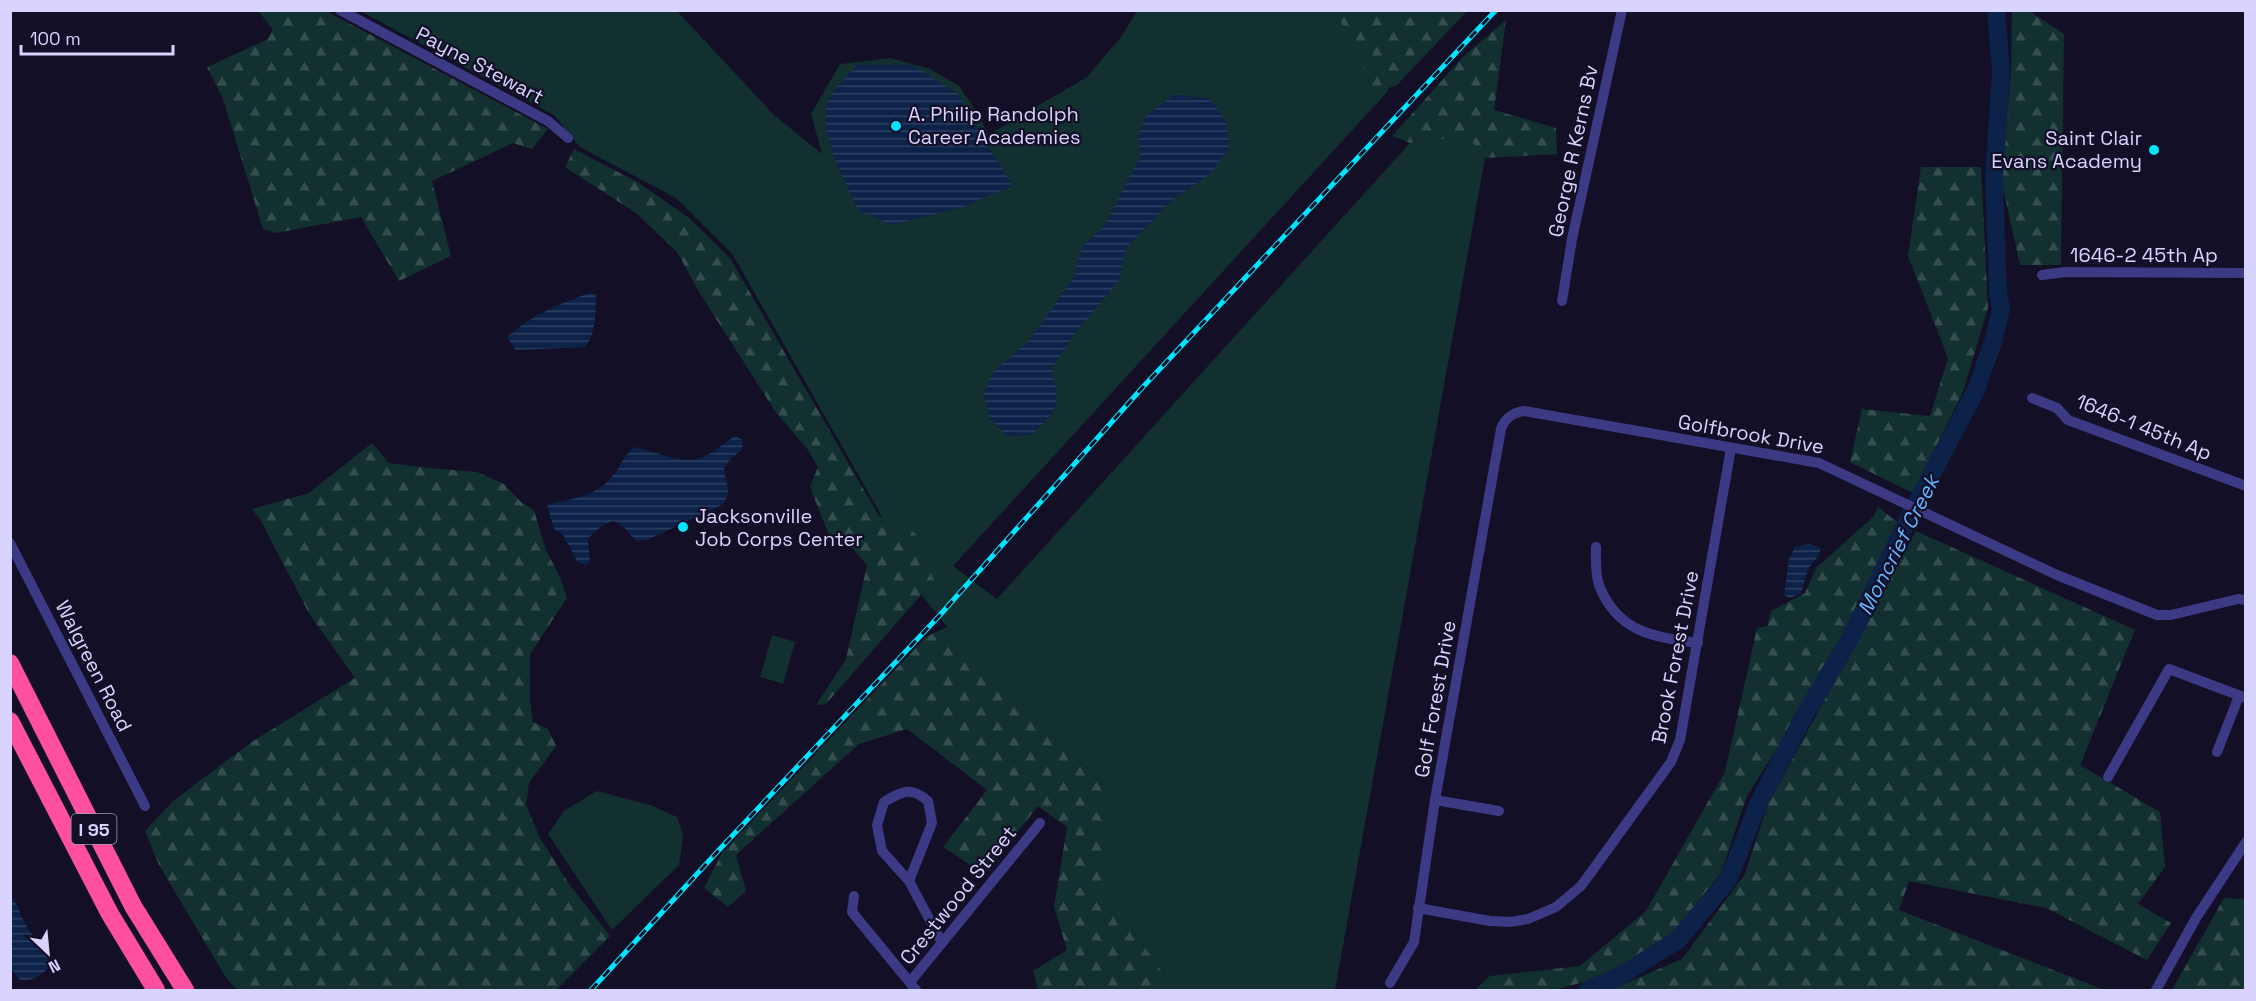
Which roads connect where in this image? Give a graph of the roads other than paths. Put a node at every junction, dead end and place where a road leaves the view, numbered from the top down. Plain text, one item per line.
1 (340, 10) edge
2 (1622, 10) edge
3 (568, 138) dead end
4 (2246, 273) edge
5 (2042, 275) dead end
6 (1562, 301) dead end
7 (2032, 398) dead end
8 (1508, 418) joint
9 (1731, 448) junction
10 (2246, 486) edge
11 (10, 543) edge
12 (1596, 547) dead end
13 (2246, 600) edge
14 (1698, 643) junction
15 (10, 663) edge
16 (2242, 697) edge
17 (10, 722) edge
18 (2217, 752) dead end
19 (2108, 777) dead end
20 (1435, 800) junction
21 (146, 806) dead end
22 (1498, 811) dead end
23 (1040, 823) dead end
24 (2246, 842) edge
25 (909, 881) junction
26 (854, 896) dead end
27 (1418, 908) junction
28 (942, 943) junction
29 (1390, 983) dead end
30 (913, 986) edge
31 (156, 990) edge
32 (185, 990) edge
33 (2156, 990) edge

1 - 3 street, Payne Stewart
2 - 6 street, George R Kerns Bv
4 - 5 street, 1646-2 45th Ap
7 - 10 street, 1646-1 45th Ap
8 - 9 street, Golfbrook Drive
8 - 20 street, Golf Forest Drive
9 - 13 street, Golfbrook Drive
9 - 14 street, Brook Forest Drive
11 - 21 street, Walgreen Road
12 - 14 street
14 - 27 street, Brook Forest Drive
15 - 32 highway, I 95
16 - 18 street
16 - 19 street
17 - 31 highway, I 95
20 - 22 street
20 - 27 street, Golf Forest Drive
23 - 28 street, Crestwood Street
24 - 33 street
25 - 25 street
25 - 28 street
26 - 30 street
27 - 29 street, Golf Forest Drive
28 - 30 street, Crestwood Street

